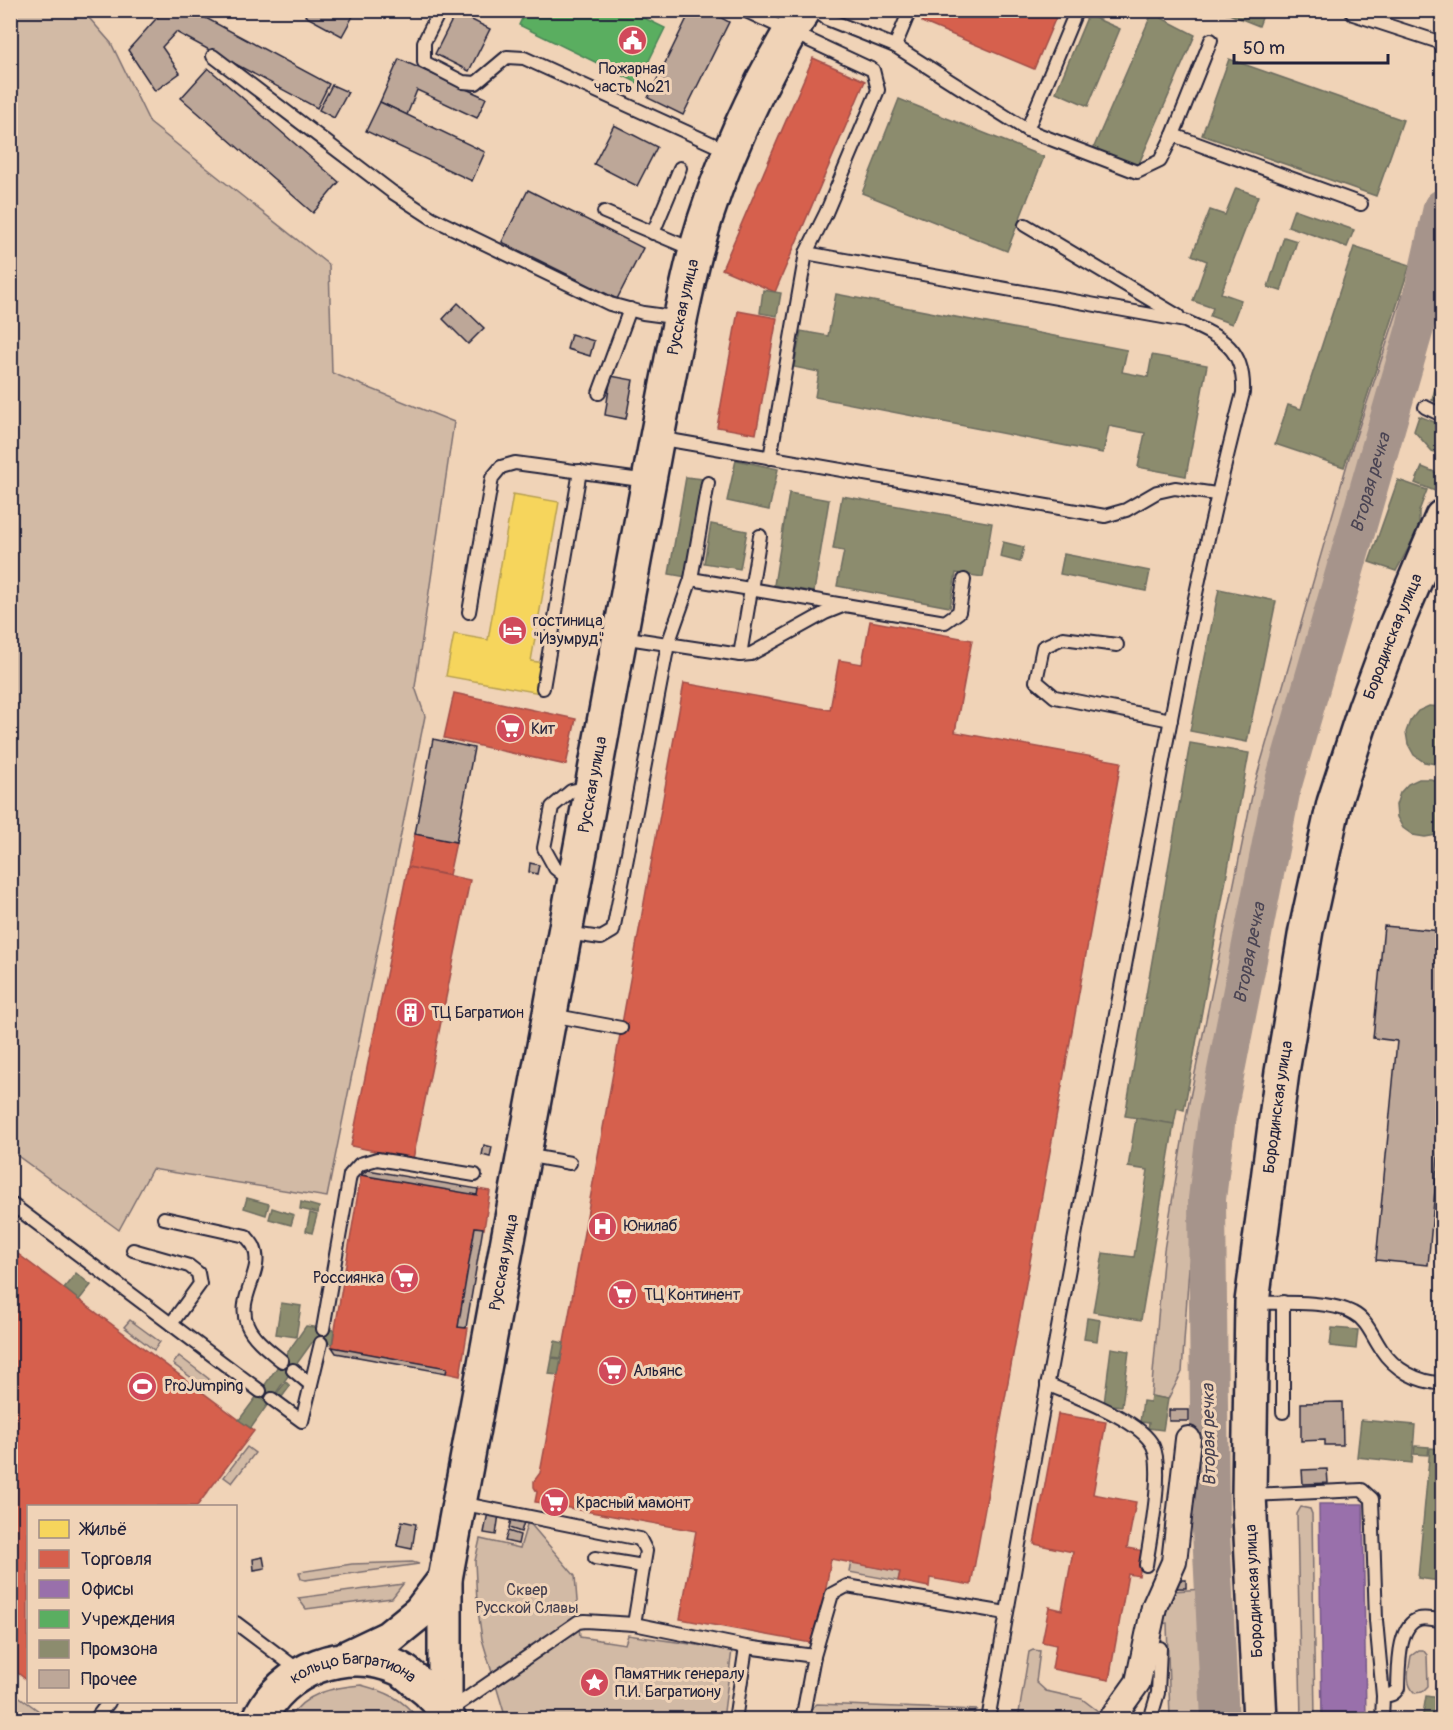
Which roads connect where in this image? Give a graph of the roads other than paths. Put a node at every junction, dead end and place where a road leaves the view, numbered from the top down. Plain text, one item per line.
1 (440, 10) edge
2 (744, 10) edge
3 (816, 10) edge
4 (910, 10) edge
5 (1074, 10) edge
6 (1353, 14) dead end
7 (797, 21) edge
8 (1211, 40) dead end
9 (1443, 43) edge
10 (895, 46) junction
11 (213, 56) dead end
12 (1027, 130) junction
13 (1173, 135) junction
14 (730, 152) junction
15 (680, 168) dead end
16 (1361, 204) dead end
17 (604, 212) dead end
18 (1025, 225) dead end
19 (653, 233) junction
20 (696, 251) junction
21 (806, 253) junction
22 (630, 309) junction
23 (681, 318) junction
24 (1185, 321) junction
25 (599, 393) dead end
26 (1425, 407) dead end
27 (1443, 415) edge
28 (657, 437) junction
29 (770, 458) junction
30 (580, 471) junction
31 (649, 481) junction
32 (708, 483) dead end
33 (1216, 494) junction
34 (1443, 518) edge
35 (759, 536) dead end
36 (691, 579) junction
37 (964, 580) dead end
38 (751, 590) junction
39 (845, 605) junction
40 (469, 612) dead end
41 (620, 636) junction
42 (668, 644) junction
43 (1117, 645) dead end
44 (740, 655) junction
45 (543, 688) dead end
46 (1171, 720) junction
47 (565, 933) junction
48 (550, 1015) junction
49 (621, 1028) dead end
50 (524, 1155) junction
51 (570, 1163) dead end
52 (475, 1175) dead end
53 (10, 1203) edge
54 (164, 1218) dead end
55 (133, 1250) dead end
56 (1267, 1302) junction
57 (171, 1324) junction
58 (323, 1329) dead end
59 (321, 1343) dead end
60 (282, 1361) dead end
61 (293, 1370) dead end
62 (1443, 1383) edge
63 (1047, 1384) junction
64 (311, 1385) junction
65 (260, 1391) dead end
66 (272, 1399) dead end
67 (1283, 1412) dead end
68 (1188, 1439) dead end
69 (1249, 1495) junction
70 (459, 1502) junction
71 (595, 1558) dead end
72 (1146, 1565) dead end
73 (644, 1566) junction
74 (445, 1579) junction
75 (1006, 1613) junction
76 (1443, 1620) edge
77 (237, 1624) edge
78 (634, 1624) junction
79 (746, 1647) junction
80 (1160, 1648) dead end
81 (814, 1656) junction
82 (346, 1658) junction
83 (302, 1672) junction
84 (1383, 1696) junction
85 (107, 1703) edge
86 (447, 1714) edge
87 (256, 1715) edge
88 (95, 1719) edge
89 (735, 1719) edge
90 (802, 1719) edge
91 (988, 1719) edge
92 (1109, 1719) edge
93 (1150, 1719) edge
94 (1260, 1719) edge
95 (1382, 1719) edge

1 - 14 lane
2 - 7 lane
3 - 10 lane
4 - 10 lane
5 - 12 lane
6 - 9 lane
7 - 14 main road, Русская улица
7 - 21 lane
8 - 13 lane
10 - 12 lane
11 - 22 lane
12 - 13 lane
13 - 16 lane
14 - 20 main road, Русская улица
15 - 19 lane
17 - 19 lane
18 - 24 lane
19 - 20 lane
20 - 23 main road, Русская улица
21 - 24 lane
21 - 29 lane
22 - 23 lane
22 - 25 lane
23 - 28 main road, Русская улица
24 - 33 lane
26 - 27 lane
28 - 29 lane
28 - 31 main road, Русская улица
29 - 33 lane
30 - 31 lane
30 - 40 lane
30 - 45 lane
31 - 41 main road, Русская улица
32 - 36 lane
33 - 46 lane
34 - 56 main road, Бородинская улица
35 - 38 lane
36 - 38 lane
36 - 42 lane
37 - 39 lane
38 - 39 lane
38 - 44 lane
39 - 44 lane
41 - 42 lane
41 - 47 main road, Русская улица
42 - 44 lane
42 - 47 lane
43 - 46 lane
46 - 63 lane
47 - 48 main road, Русская улица
48 - 49 lane
48 - 50 main road, Русская улица
50 - 51 lane
50 - 70 main road, Русская улица
52 - 58 lane
53 - 57 lane
54 - 60 lane
55 - 57 lane
56 - 62 lane
56 - 67 lane
56 - 69 main road, Бородинская улица
57 - 65 lane
59 - 64 lane
61 - 64 lane
63 - 72 lane
63 - 75 lane
64 - 66 lane
68 - 92 street
69 - 84 lane
69 - 94 main road, Бородинская улица
70 - 73 lane
70 - 74 main road, Русская улица
71 - 73 lane
73 - 78 lane
74 - 82 main road, Русская улица
74 - 86 main road, Русская улица
75 - 81 lane
75 - 91 lane
76 - 84 lane
77 - 83 lane
78 - 79 lane
78 - 86 lane
79 - 81 lane
79 - 89 lane
80 - 93 lane
81 - 90 lane
82 - 83 main road, кольцо Багратиона
82 - 86 main road, кольцо Багратиона
83 - 87 main road, кольцо Багратиона
84 - 95 lane
85 - 88 lane

